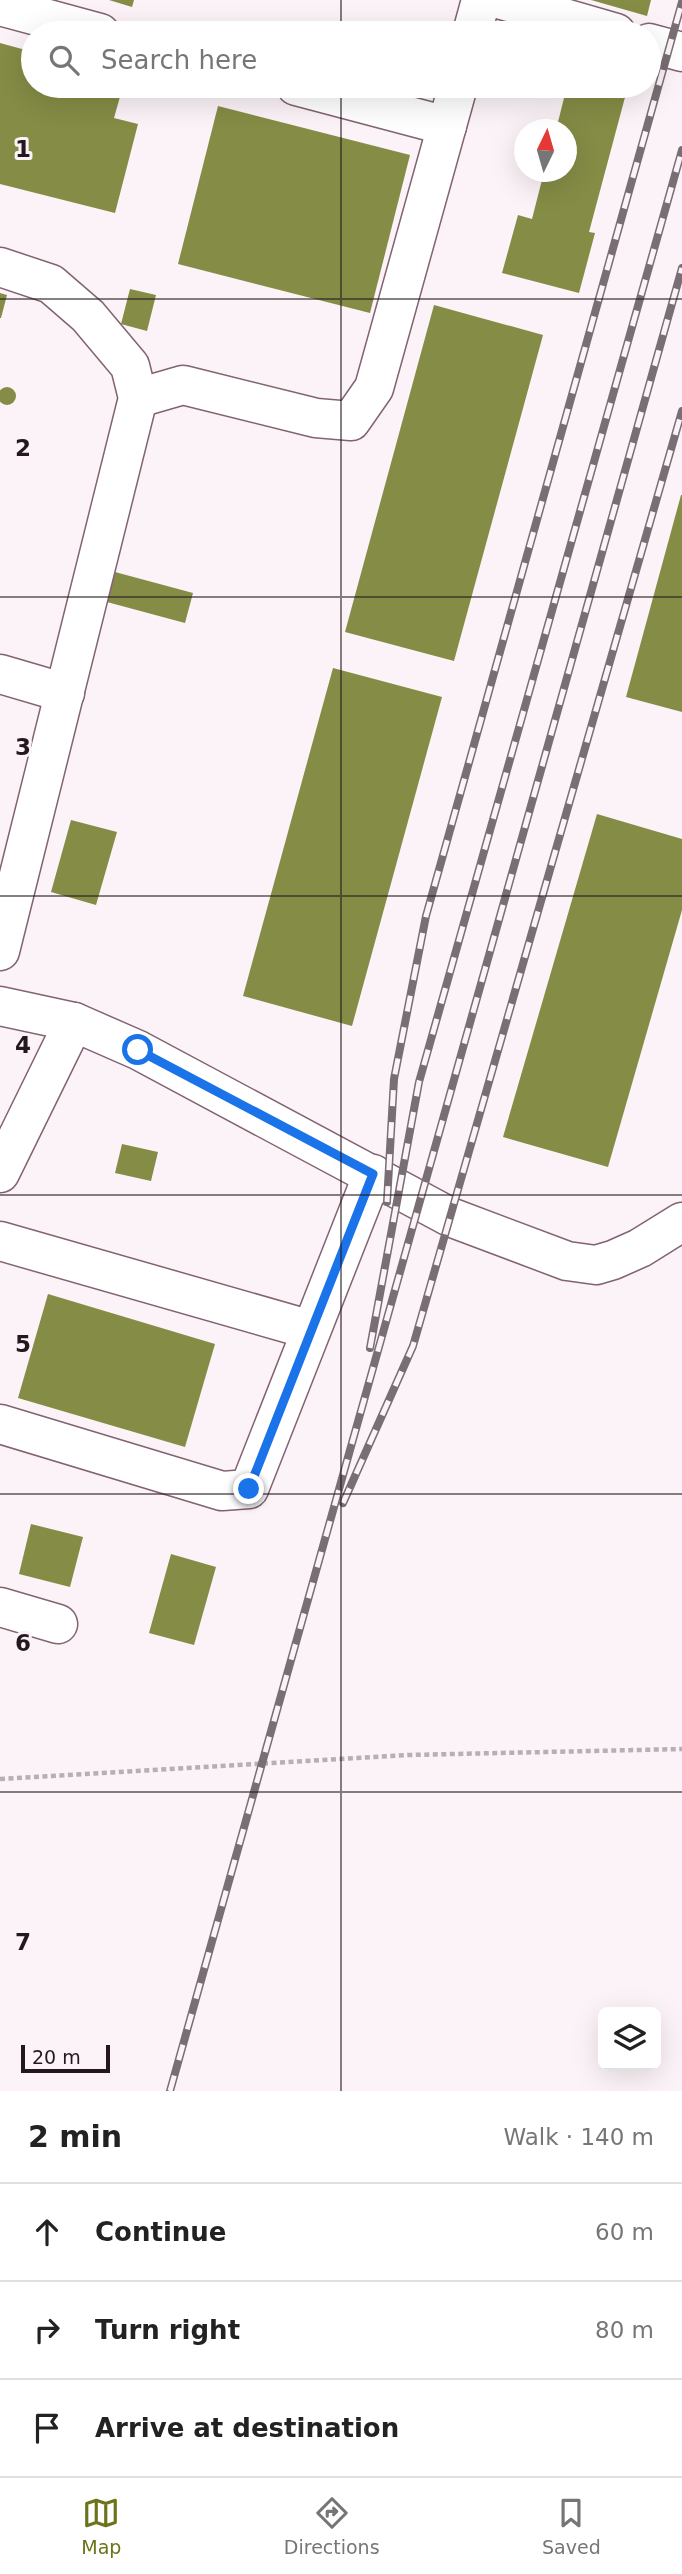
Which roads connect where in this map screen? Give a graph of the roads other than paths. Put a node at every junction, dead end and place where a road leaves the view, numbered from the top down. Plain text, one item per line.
1 (481, 0) edge
2 (502, 0) edge
3 (0, 6) edge
4 (56, 21) edge
5 (475, 21) edge
6 (575, 21) edge
7 (661, 46) edge
8 (682, 52) edge
9 (341, 98) edge
10 (454, 98) edge
11 (446, 126) junction
12 (0, 267) edge
13 (138, 398) junction
14 (0, 674) edge
15 (65, 693) junction
16 (0, 951) edge
17 (0, 1006) edge
18 (75, 1022) junction
19 (0, 1173) edge
20 (373, 1174) junction
21 (682, 1222) edge
22 (0, 1241) edge
23 (312, 1329) junction
24 (0, 1424) edge
25 (0, 1606) edge
26 (58, 1624) dead end

1 - 5 lane
2 - 6 lane
3 - 4 lane
7 - 8 lane
9 - 11 lane
10 - 11 lane
11 - 13 lane
12 - 13 lane
13 - 15 lane
14 - 15 lane
15 - 16 lane
17 - 18 lane
18 - 19 lane
18 - 20 lane
20 - 21 lane
20 - 23 lane
22 - 23 lane
23 - 24 lane
25 - 26 lane

